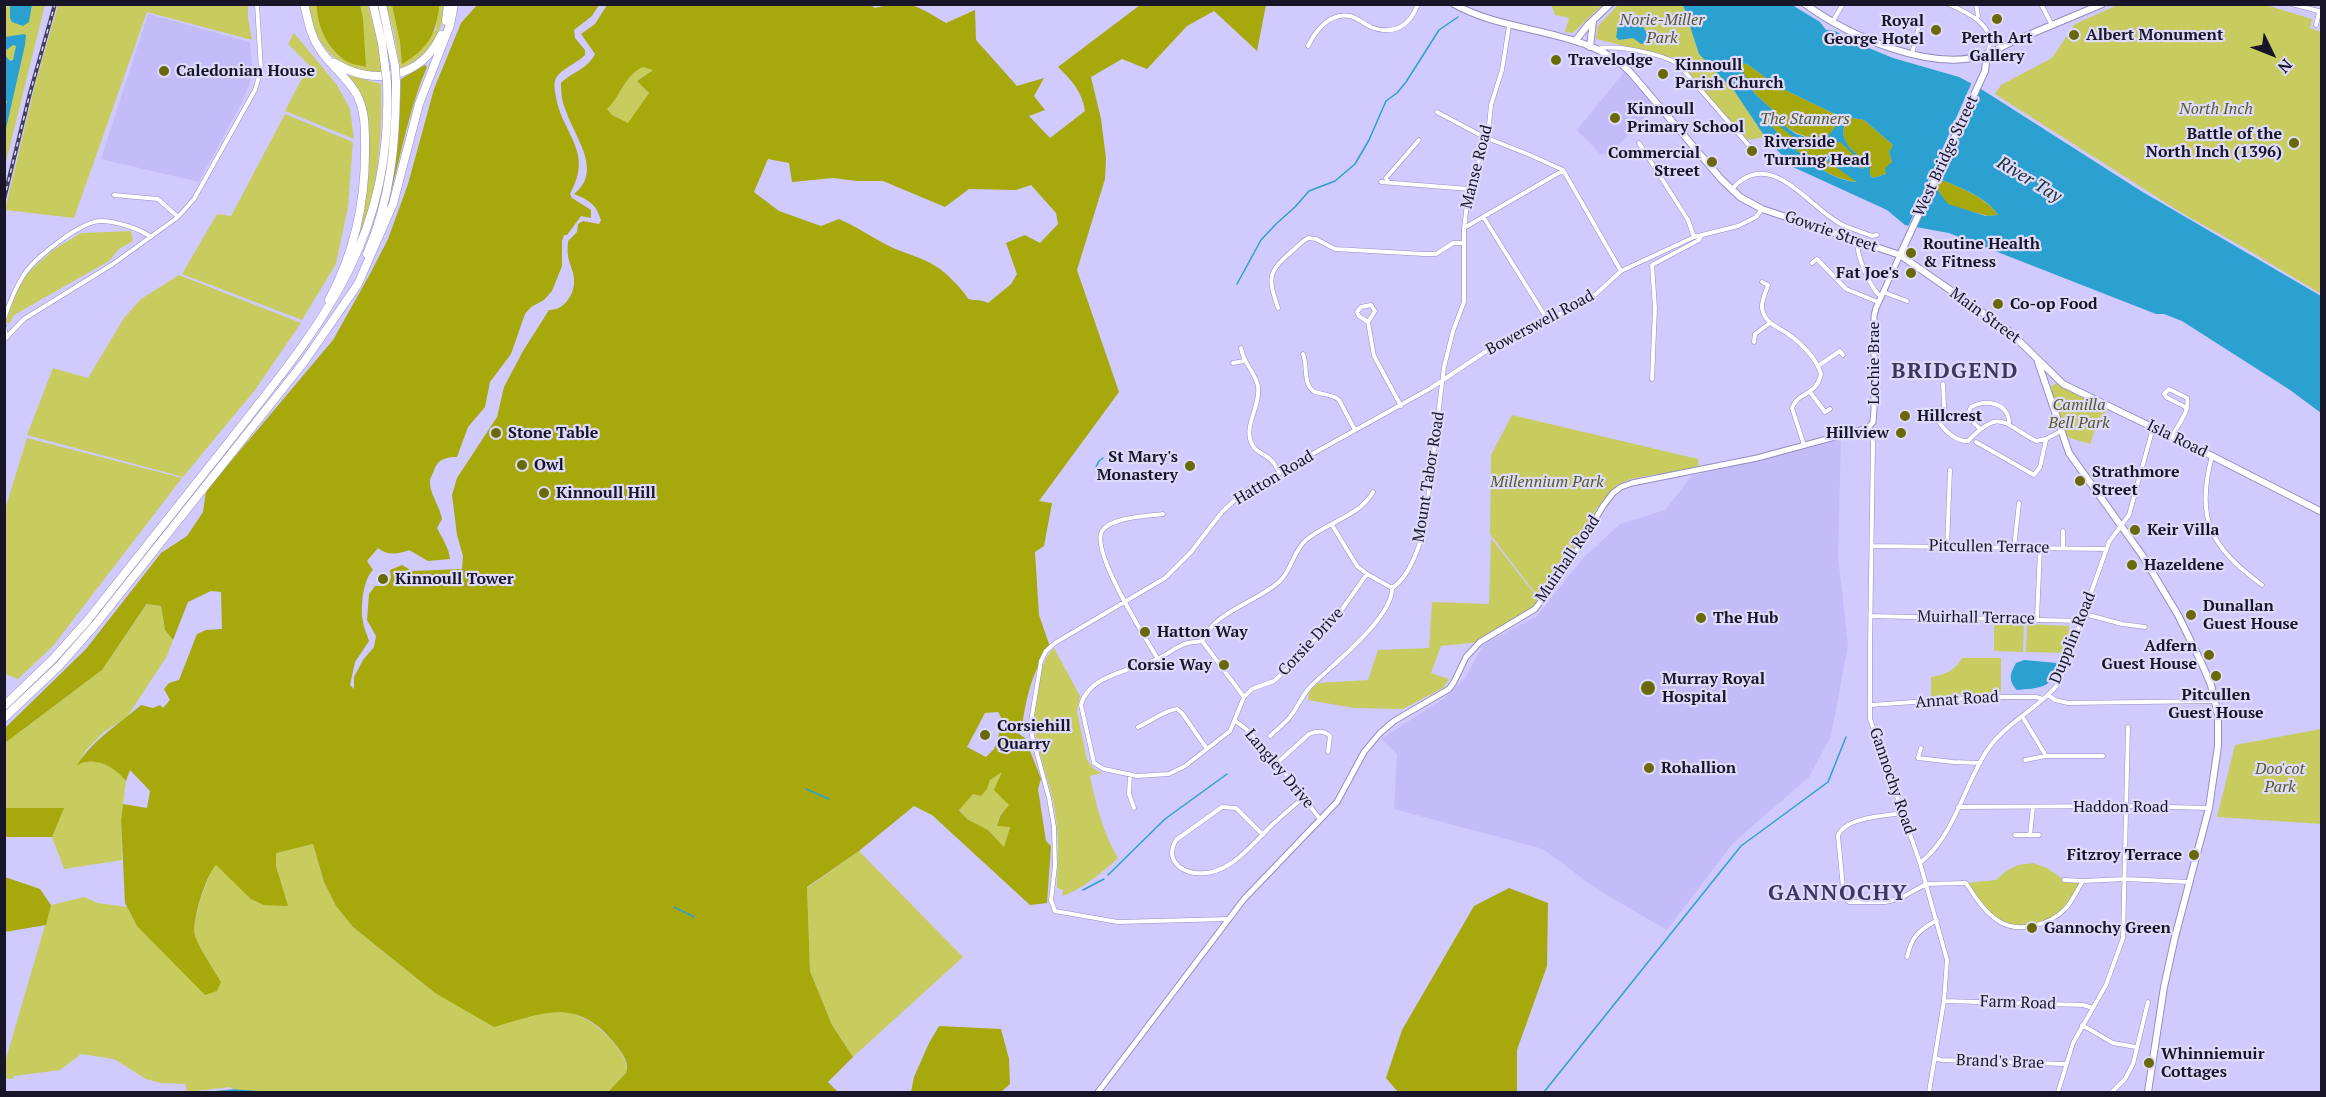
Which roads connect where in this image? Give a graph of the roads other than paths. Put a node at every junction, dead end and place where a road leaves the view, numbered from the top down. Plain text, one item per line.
1 (258, 4) edge
2 (304, 4) edge
3 (309, 4) edge
4 (373, 4) edge
5 (382, 4) edge
6 (448, 4) edge
7 (454, 4) edge
8 (1418, 4) edge
9 (1454, 4) edge
10 (1610, 4) edge
11 (1805, 4) edge
12 (1843, 4) edge
13 (1947, 4) edge
14 (1976, 4) edge
15 (2102, 4) edge
16 (2292, 4) edge
17 (2042, 5) edge
18 (2320, 13) edge
19 (1977, 18) junction
20 (1593, 21) junction
21 (1833, 21) junction
22 (2052, 25) junction
23 (2316, 25) dead end
24 (1509, 26) junction
25 (1918, 26) dead end
26 (1575, 41) junction
27 (1308, 46) dead end
28 (319, 47) junction
29 (1594, 48) junction
30 (1912, 54) junction
31 (1988, 54) junction
32 (336, 63) junction
33 (1437, 112) dead end
34 (1487, 138) junction
35 (1419, 140) dead end
36 (1639, 143) dead end
37 (1751, 148) dead end
38 (1563, 170) junction
39 (1381, 182) dead end
40 (1391, 183) junction
41 (1469, 189) junction
42 (1731, 189) junction
43 (114, 195) dead end
44 (1762, 209) junction
45 (178, 217) junction
46 (1484, 218) junction
47 (1464, 228) junction
48 (1877, 235) dead end
49 (1701, 236) junction
50 (151, 237) junction
51 (1694, 237) junction
52 (1858, 242) junction
53 (1463, 243) junction
54 (1900, 255) junction
55 (1812, 263) dead end
56 (1620, 271) junction
57 (1761, 282) dead end
58 (1881, 297) junction
59 (1900, 298) junction
60 (1907, 302) dead end
61 (1897, 304) dead end
62 (1278, 308) dead end
63 (4, 319) edge
64 (1547, 319) junction
65 (1368, 322) junction
66 (1770, 323) junction
67 (4, 325) edge
68 (325, 331) junction
69 (5, 338) edge
70 (1754, 342) dead end
71 (305, 344) junction
72 (1240, 348) dead end
73 (1303, 354) dead end
74 (1843, 356) dead end
75 (2037, 361) junction
76 (1244, 362) junction
77 (1233, 363) dead end
78 (1818, 366) junction
79 (1444, 379) junction
80 (1652, 379) dead end
81 (1943, 384) dead end
82 (1810, 392) junction
83 (1401, 406) junction
84 (2187, 408) junction
85 (1830, 409) dead end
86 (2008, 424) junction
87 (2153, 427) junction
88 (1868, 428) junction
89 (1979, 428) junction
90 (1355, 431) junction
91 (2061, 431) junction
92 (2172, 436) junction
93 (2046, 439) junction
94 (1976, 442) dead end
95 (1804, 445) junction
96 (2212, 456) junction
97 (1950, 470) dead end
98 (1280, 473) junction
99 (1373, 492) dead end
100 (2019, 502) dead end
101 (2322, 512) edge
102 (1163, 514) dead end
103 (1332, 525) junction
104 (2121, 525) junction
105 (2063, 531) dead end
106 (1872, 546) junction
107 (1947, 547) junction
108 (2014, 548) junction
109 (2040, 548) junction
110 (2063, 548) junction
111 (2106, 549) junction
112 (1367, 574) junction
113 (2262, 585) dead end
114 (1392, 588) junction
115 (1125, 602) junction
116 (2085, 614) junction
117 (1870, 616) junction
118 (2037, 619) junction
119 (2082, 621) junction
120 (2145, 627) dead end
121 (1202, 641) junction
122 (1158, 659) junction
123 (2048, 695) junction
124 (1244, 697) junction
125 (2043, 699) junction
126 (2216, 701) junction
127 (1870, 705) junction
128 (4, 706) edge
129 (2022, 716) junction
130 (4, 718) edge
131 (1235, 722) junction
132 (1138, 727) dead end
133 (2128, 727) dead end
134 (1270, 736) dead end
135 (1921, 748) dead end
136 (1207, 749) junction
137 (1328, 752) dead end
138 (2046, 756) junction
139 (2103, 756) dead end
140 (2025, 760) dead end
141 (1980, 763) junction
142 (1276, 764) junction
143 (1130, 774) junction
144 (1303, 798) junction
145 (2127, 806) junction
146 (1958, 807) junction
147 (2033, 807) junction
148 (1134, 808) dead end
149 (2209, 808) junction
150 (1903, 813) junction
151 (1320, 819) junction
152 (1263, 835) junction
153 (2014, 835) dead end
154 (2030, 835) junction
155 (2039, 835) dead end
156 (1920, 863) junction
157 (2125, 879) junction
158 (2064, 880) dead end
159 (2083, 881) junction
160 (2190, 882) junction
161 (1926, 884) junction
162 (1228, 919) junction
163 (1937, 920) junction
164 (1907, 957) dead end
165 (1944, 1001) junction
166 (2148, 1002) dead end
167 (2092, 1008) junction
168 (2082, 1025) junction
169 (2136, 1047) junction
170 (1936, 1058) junction
171 (2066, 1064) junction
172 (1098, 1092) edge
173 (1929, 1092) edge
174 (2058, 1092) edge
175 (2112, 1092) edge
176 (2148, 1092) edge

1 - 45 street
2 - 28 highway
3 - 32 highway
4 - 71 highway, bridge
5 - 68 highway, bridge
6 - 32 highway
7 - 68 highway
8 - 27 street
9 - 24 main road, Gowrie Street
10 - 20 main road
11 - 21 main road
12 - 21 street
13 - 19 street
14 - 19 street
15 - 22 main road
16 - 18 street
17 - 22 street
18 - 23 street
19 - 31 street
20 - 26 main road
20 - 29 main road
21 - 30 main road
22 - 31 main road
24 - 26 main road, Gowrie Street
24 - 34 street, Manse Road
25 - 30 street
26 - 29 main road, Gowrie Street
28 - 32 highway
28 - 71 highway
29 - 37 street
29 - 42 main road, Gowrie Street
30 - 31 main road
31 - 54 main road, West Bridge Street
33 - 34 street
34 - 38 street
34 - 41 street, Manse Road
35 - 40 street
36 - 51 street
38 - 46 street
38 - 56 street
39 - 40 street
40 - 41 street
41 - 47 street, Manse Road
42 - 44 main road, Gowrie Street
42 - 48 street
43 - 45 street
44 - 49 street, Bowerswell Road
44 - 52 main road, Gowrie Street
45 - 50 street
46 - 47 street
46 - 64 street
47 - 53 street, Manse Road
49 - 51 street, Bowerswell Road
49 - 80 street
50 - 63 street
50 - 69 street
51 - 56 street, Bowerswell Road
52 - 54 main road, Gowrie Street
52 - 58 street
53 - 62 street
53 - 79 street, Manse Road
54 - 58 street, Lochie Brae
54 - 75 main road, Main Street
55 - 58 street
56 - 64 street, Bowerswell Road
57 - 66 street
58 - 59 street
58 - 88 street, Lochie Brae
59 - 60 street
59 - 61 street
64 - 79 street, Bowerswell Road
65 - 65 street
65 - 83 street
66 - 70 street
66 - 78 street
67 - 69 street
68 - 130 highway
71 - 128 highway
72 - 76 street
73 - 90 street
74 - 78 street
75 - 87 main road, Isla Road
75 - 91 main road
76 - 77 street
76 - 98 street
78 - 82 street
79 - 83 street, Hatton Road
79 - 114 street, Mount Tabor Road
81 - 89 street
82 - 85 street
82 - 95 street
83 - 90 street, Hatton Road
84 - 84 street
84 - 92 street
86 - 89 street
86 - 89 street
86 - 93 street
87 - 92 main road, Isla Road
87 - 104 street, Dupplin Road
88 - 95 street, Muirhall Road
88 - 106 street, Gannochy Road
90 - 98 street, Hatton Road
91 - 93 street
91 - 104 main road
92 - 96 main road, Isla Road
93 - 94 street
95 - 151 street, Muirhall Road
96 - 101 main road, Isla Road
96 - 113 street
97 - 107 street
98 - 115 street, Hatton Road
99 - 103 street
100 - 108 street
102 - 115 street
103 - 112 street
103 - 121 street
104 - 111 street, Dupplin Road
104 - 126 main road
105 - 110 street
106 - 107 street, Pitcullen Terrace
106 - 117 street, Gannochy Road
107 - 108 street, Pitcullen Terrace
108 - 109 street, Pitcullen Terrace
109 - 110 street, Pitcullen Terrace
109 - 118 street
110 - 111 street, Pitcullen Terrace
111 - 116 street, Dupplin Road
112 - 114 street
112 - 124 street, Corsie Drive
114 - 134 street, Mount Tabor Road
115 - 122 street
115 - 162 street, Hatton Road
116 - 119 street, Dupplin Road
116 - 120 street
117 - 118 street, Muirhall Terrace
117 - 127 street, Gannochy Road
118 - 119 street, Muirhall Terrace
119 - 123 street, Dupplin Road
121 - 122 street
121 - 124 street
122 - 143 street
123 - 125 street, Dupplin Road
123 - 126 street
124 - 131 street
125 - 127 street, Annat Road
125 - 129 street, Dupplin Road
126 - 149 main road
127 - 150 street, Gannochy Road
129 - 138 street
129 - 141 street, Dupplin Road
131 - 136 street
131 - 142 street, Langley Drive
132 - 136 street
133 - 145 street
135 - 141 street
136 - 143 street
137 - 142 street
138 - 139 street
138 - 140 street
141 - 146 street, Dupplin Road
142 - 144 street, Langley Drive
143 - 148 street
144 - 151 street, Langley Drive
144 - 152 street
145 - 147 street, Haddon Road
145 - 149 street, Haddon Road
145 - 157 street
146 - 147 street, Haddon Road
146 - 156 street, Dupplin Road
147 - 154 street
149 - 160 main road
150 - 156 street, Gannochy Road
150 - 161 street
151 - 162 street, Muirhall Road
152 - 152 street
153 - 154 street
154 - 155 street
156 - 161 street, Gannochy Road
157 - 159 street
157 - 160 street
157 - 167 street
158 - 159 street
159 - 161 street
160 - 176 main road
161 - 163 street, Gannochy Road
162 - 172 street, Muirhall Road
163 - 164 street
163 - 165 street, Gannochy Road
165 - 167 street, Farm Road
165 - 170 street, Gannochy Road
166 - 169 street
167 - 168 street
168 - 169 street
168 - 171 street
169 - 175 street
170 - 171 street, Brand's Brae
170 - 173 street, Gannochy Road
171 - 174 street

